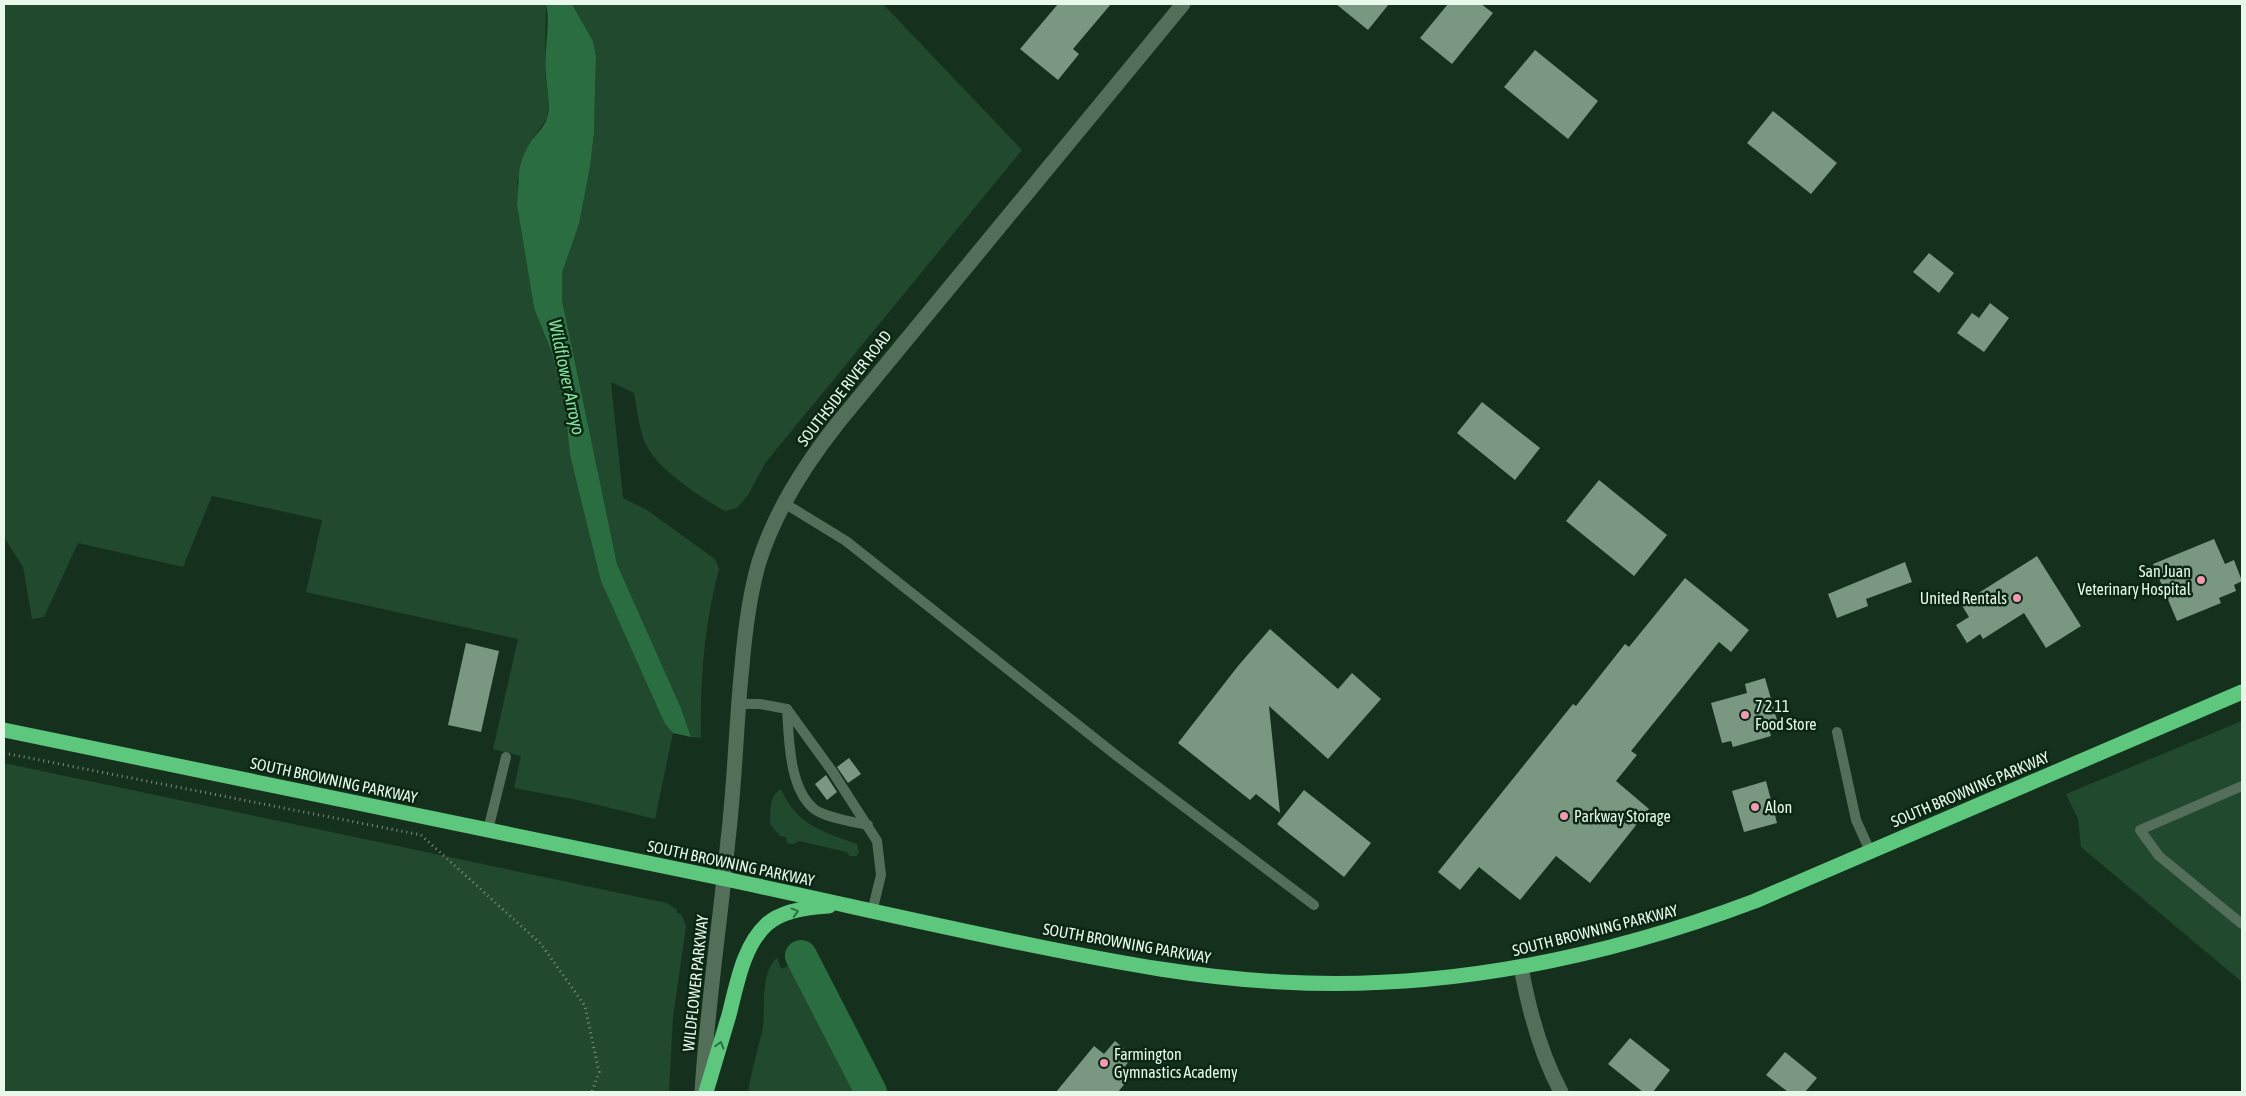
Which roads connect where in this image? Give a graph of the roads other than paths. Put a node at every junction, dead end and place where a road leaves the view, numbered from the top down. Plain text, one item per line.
1 (1183, 4) edge
2 (784, 503) junction
3 (2242, 692) edge
4 (738, 704) junction
5 (787, 709) junction
6 (4, 730) edge
7 (1837, 732) dead end
8 (506, 757) dead end
9 (2242, 786) edge
10 (868, 825) junction
11 (488, 830) junction
12 (1870, 851) junction
13 (724, 879) junction
14 (1314, 905) dead end
15 (844, 906) junction
16 (872, 912) junction
17 (2242, 924) edge
18 (1521, 967) junction
19 (702, 1092) edge
20 (706, 1092) edge
21 (1561, 1092) edge

1 - 2 main road, SOUTHSIDE RIVER ROAD
2 - 4 main road, SOUTHSIDE RIVER ROAD
2 - 14 lane
3 - 12 highway, SOUTH BROWNING PARKWAY
4 - 5 lane
4 - 13 main road, SOUTHSIDE RIVER ROAD
5 - 10 lane
5 - 10 lane
6 - 11 highway, SOUTH BROWNING PARKWAY
7 - 12 lane
8 - 11 lane
9 - 17 lane
10 - 16 lane
11 - 13 highway, SOUTH BROWNING PARKWAY
12 - 18 highway, SOUTH BROWNING PARKWAY
13 - 15 highway, SOUTH BROWNING PARKWAY
13 - 19 main road, WILDFLOWER PARKWAY
15 - 16 highway, SOUTH BROWNING PARKWAY
20 -> 15 highway
16 - 18 highway, SOUTH BROWNING PARKWAY
18 - 21 main road

